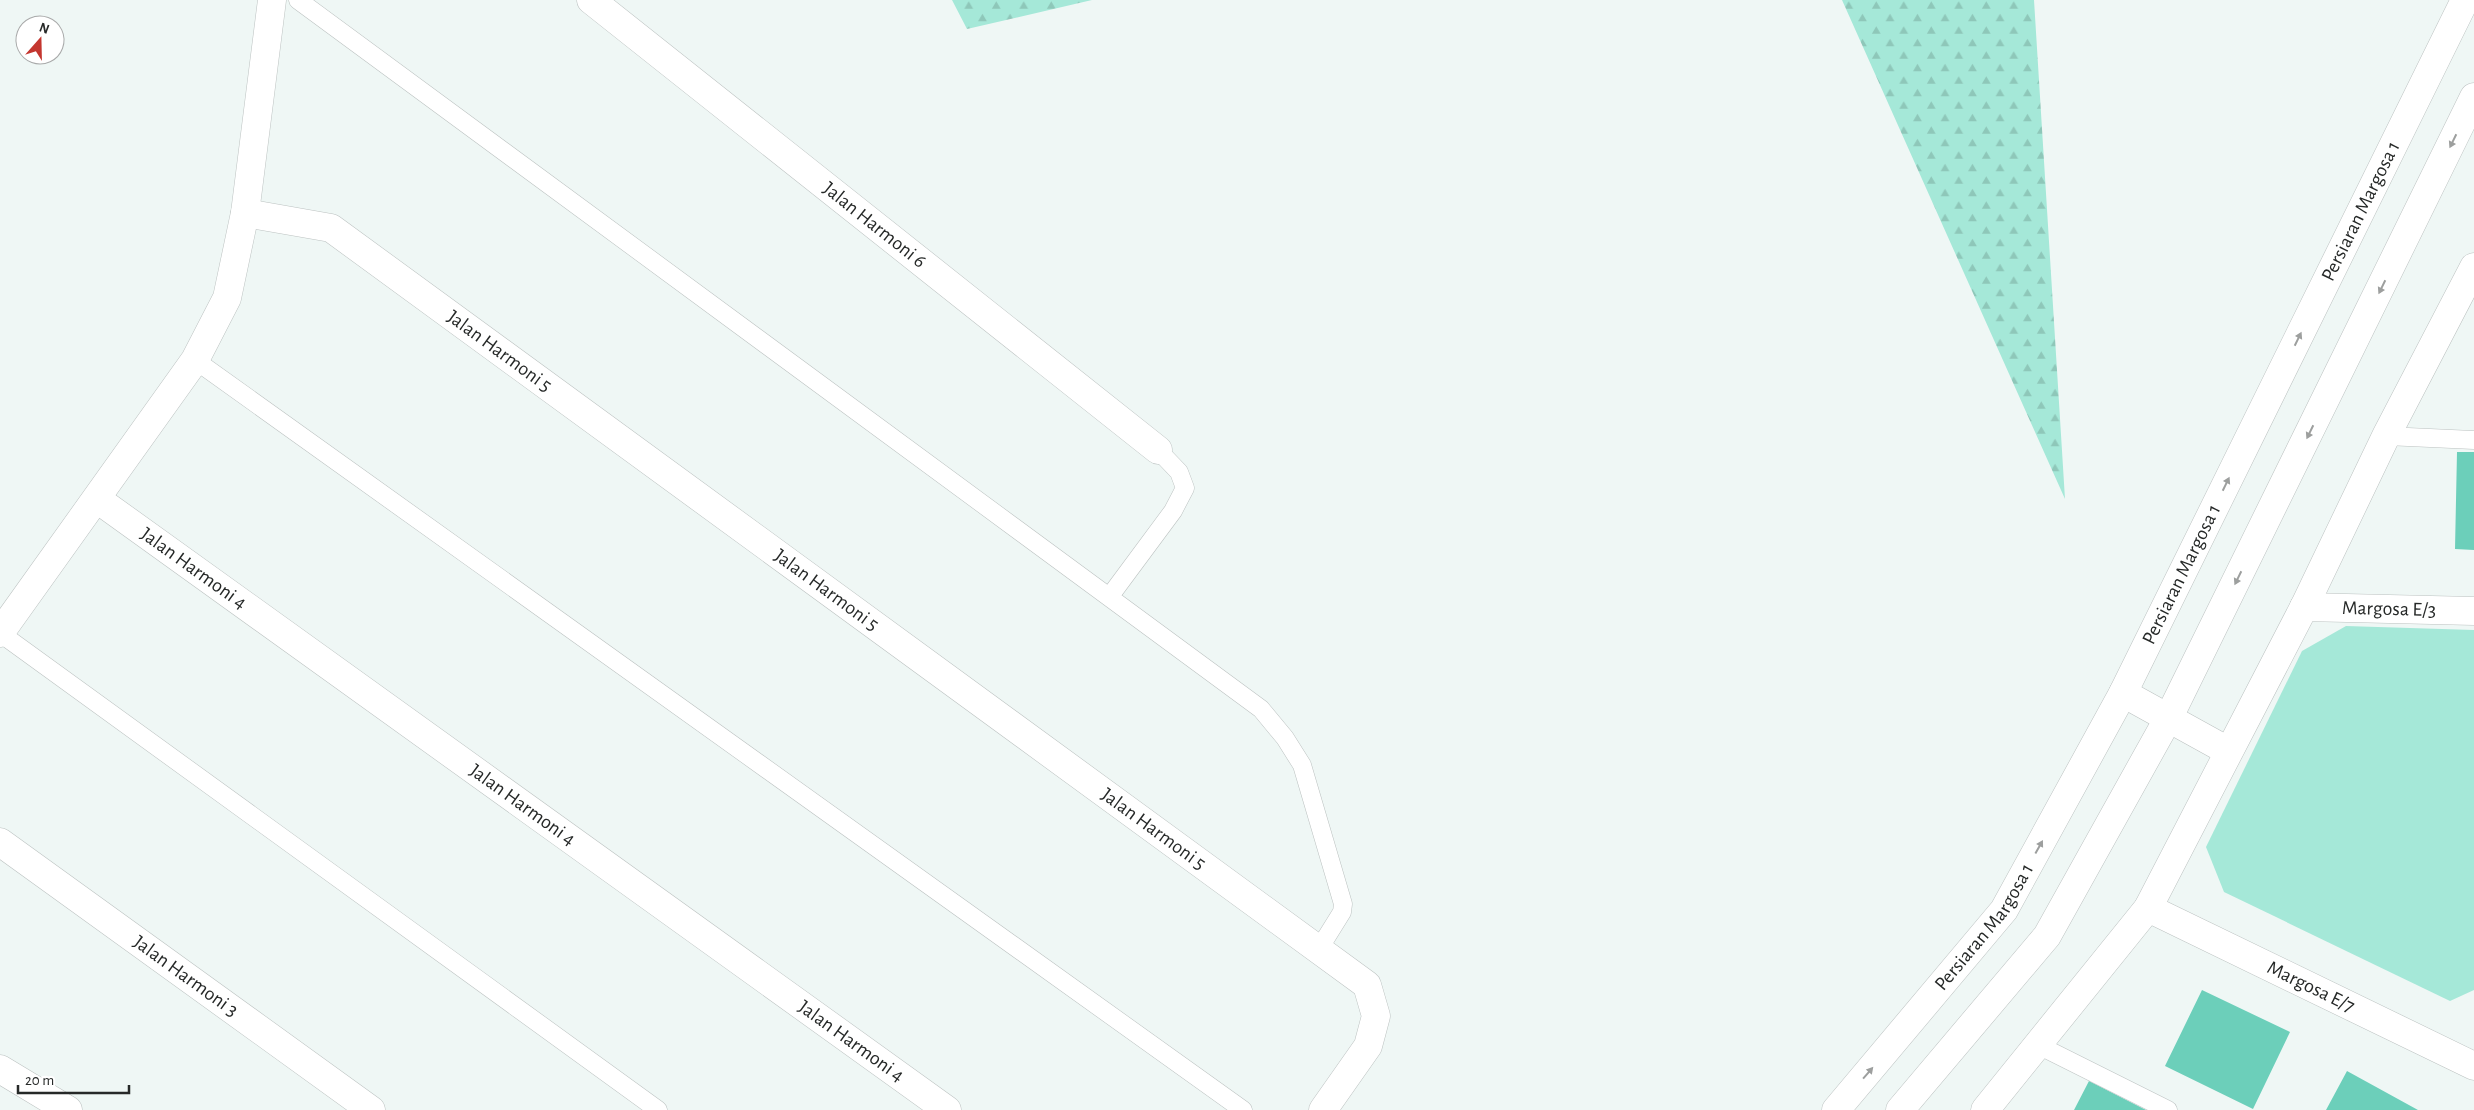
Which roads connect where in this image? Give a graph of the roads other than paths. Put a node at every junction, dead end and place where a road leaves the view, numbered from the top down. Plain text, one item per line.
1 (272, 0) edge
2 (298, 0) edge
3 (591, 0) edge
4 (2465, 0) edge
5 (2474, 97) edge
6 (245, 213) junction
7 (2473, 270) edge
8 (195, 360) junction
9 (2386, 436) junction
10 (2474, 440) edge
11 (1158, 450) joint
12 (97, 499) junction
13 (1110, 596) junction
14 (2304, 607) junction
15 (2474, 611) edge
16 (0, 633) edge
17 (2122, 694) junction
18 (2169, 717) junction
19 (2228, 751) junction
20 (0, 842) edge
21 (2148, 908) junction
22 (1319, 949) junction
23 (2038, 1045) junction
24 (2474, 1066) edge
25 (0, 1069) edge
26 (68, 1110) edge
27 (371, 1110) edge
28 (658, 1110) edge
29 (947, 1110) edge
30 (1243, 1110) edge
31 (1323, 1110) edge
32 (1836, 1110) edge
33 (1900, 1110) edge
34 (1985, 1110) edge
35 (2168, 1110) edge

1 - 6 street
2 - 13 lane
3 - 11 street, Jalan Harmoni 6
17 -> 4 street, Persiaran Margosa 1
5 -> 18 street
6 - 8 street
6 - 22 street, Jalan Harmoni 5
7 - 9 street
8 - 12 street
8 - 30 lane
9 - 10 lane
9 - 14 street
11 - 13 lane
12 - 16 street
12 - 29 street, Jalan Harmoni 4
13 - 22 lane
14 - 15 street, Margosa E/3
14 - 19 street
16 - 28 lane
17 - 18 street
32 -> 17 street, Persiaran Margosa 1
18 - 19 street
18 - 33 street
19 - 21 street
20 - 27 street, Jalan Harmoni 3
21 - 23 street
21 - 24 street, Margosa E/7
22 - 31 street, Jalan Harmoni 5
23 - 34 street
23 - 35 lane
25 - 26 street

